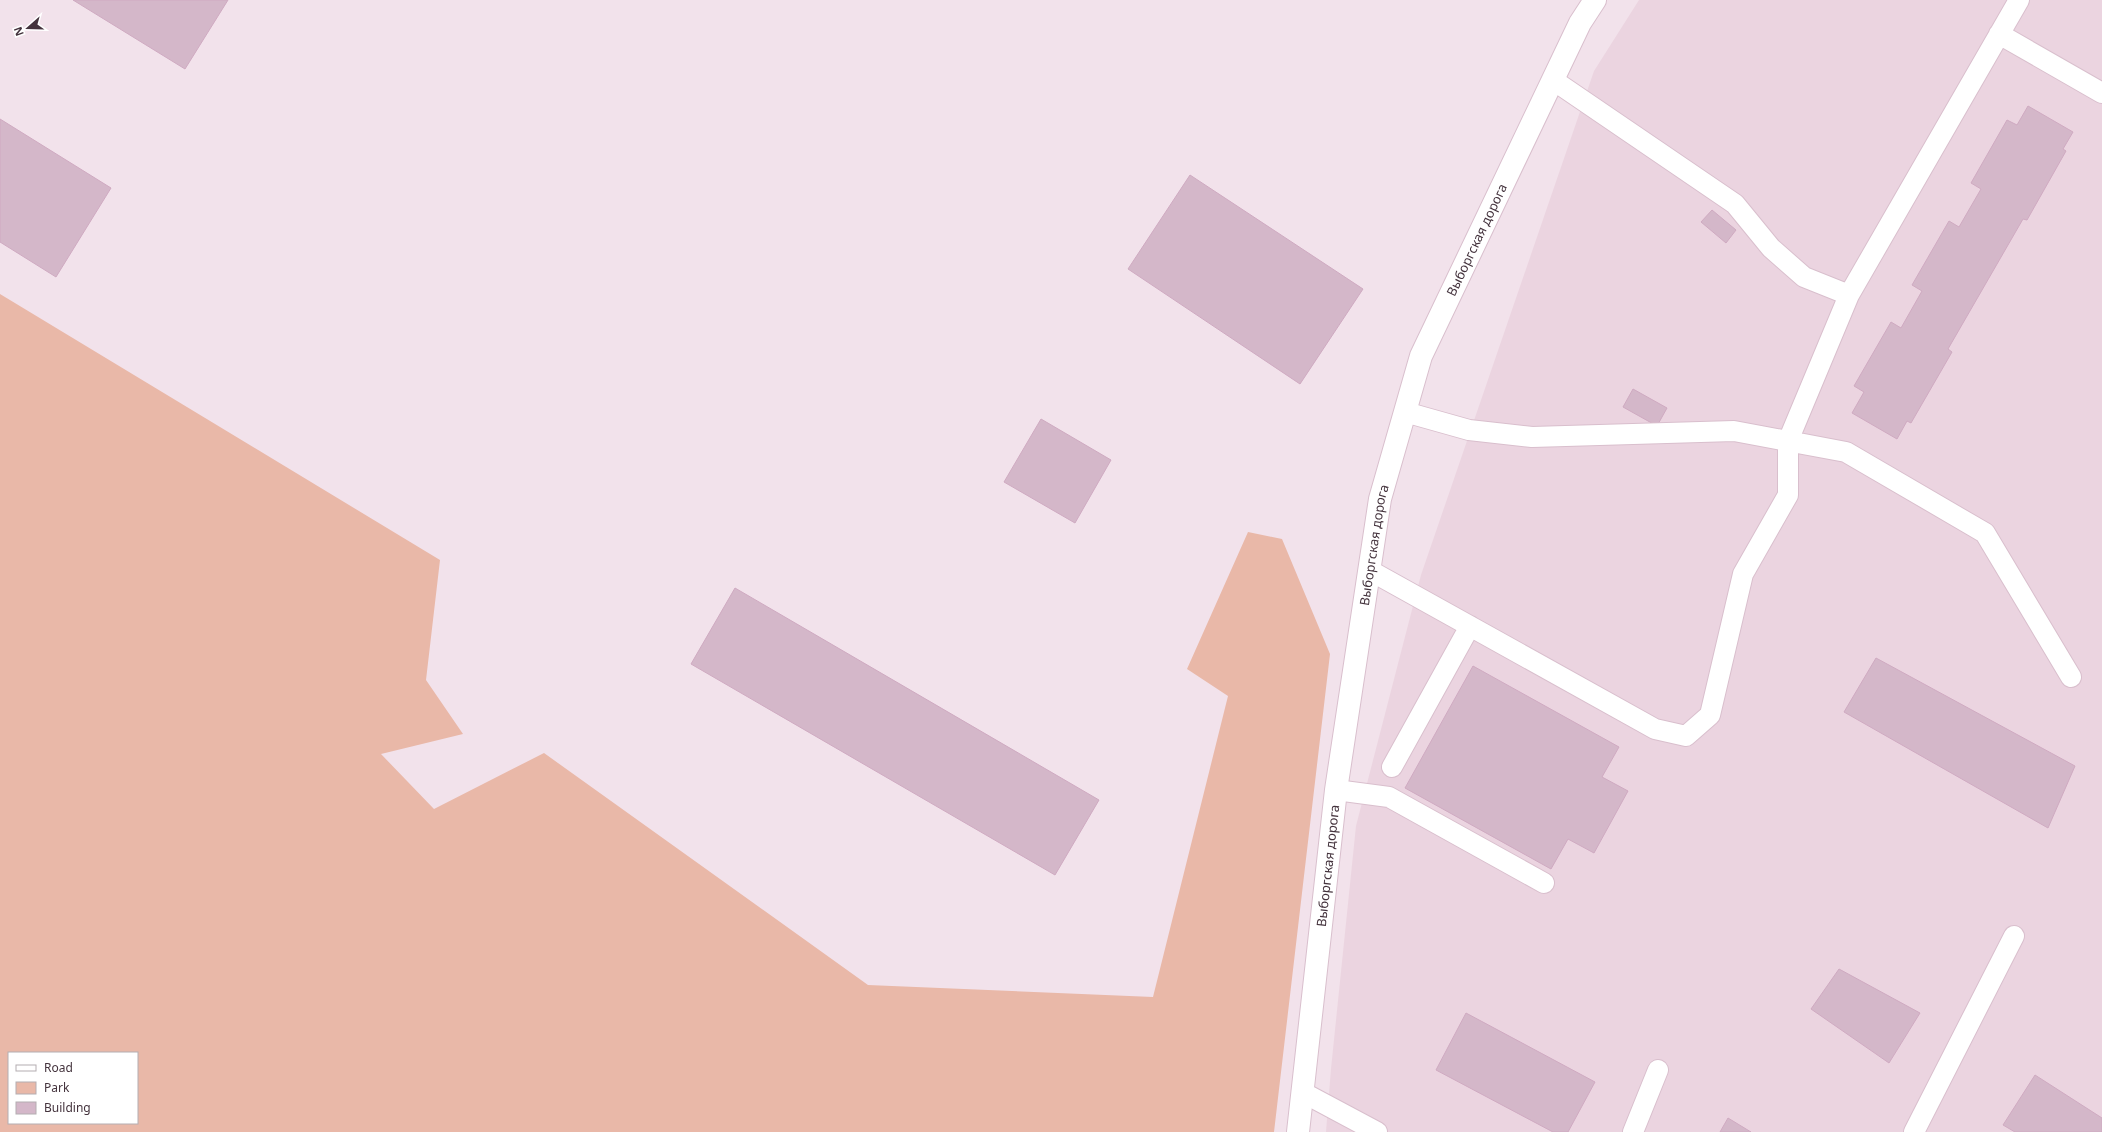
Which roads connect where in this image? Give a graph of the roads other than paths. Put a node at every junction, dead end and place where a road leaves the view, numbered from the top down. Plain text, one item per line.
1 (1595, 0) edge
2 (2019, 0) edge
3 (1999, 34) junction
4 (1553, 80) junction
5 (2102, 93) edge
6 (1850, 295) junction
7 (1404, 412) junction
8 (1788, 441) junction
9 (1369, 570) junction
10 (1470, 626) junction
11 (2071, 678) dead end
12 (1392, 767) dead end
13 (1336, 790) junction
14 (1544, 883) dead end
15 (2014, 936) dead end
16 (1658, 1070) dead end
17 (1302, 1092) junction
18 (1298, 1132) edge
19 (1377, 1132) edge
20 (1633, 1132) edge
21 (1914, 1132) edge

1 - 4 street, Выборгская дорога
2 - 3 lane
3 - 5 lane
3 - 6 lane
4 - 6 lane
4 - 7 street, Выборгская дорога
6 - 8 lane
7 - 8 lane
7 - 9 street, Выборгская дорога
8 - 10 lane
8 - 11 lane
9 - 10 lane
9 - 13 street, Выборгская дорога
10 - 12 lane
13 - 14 lane
13 - 17 street, Выборгская дорога
15 - 21 lane
16 - 20 lane
17 - 18 street, Выборгская дорога
17 - 19 lane

